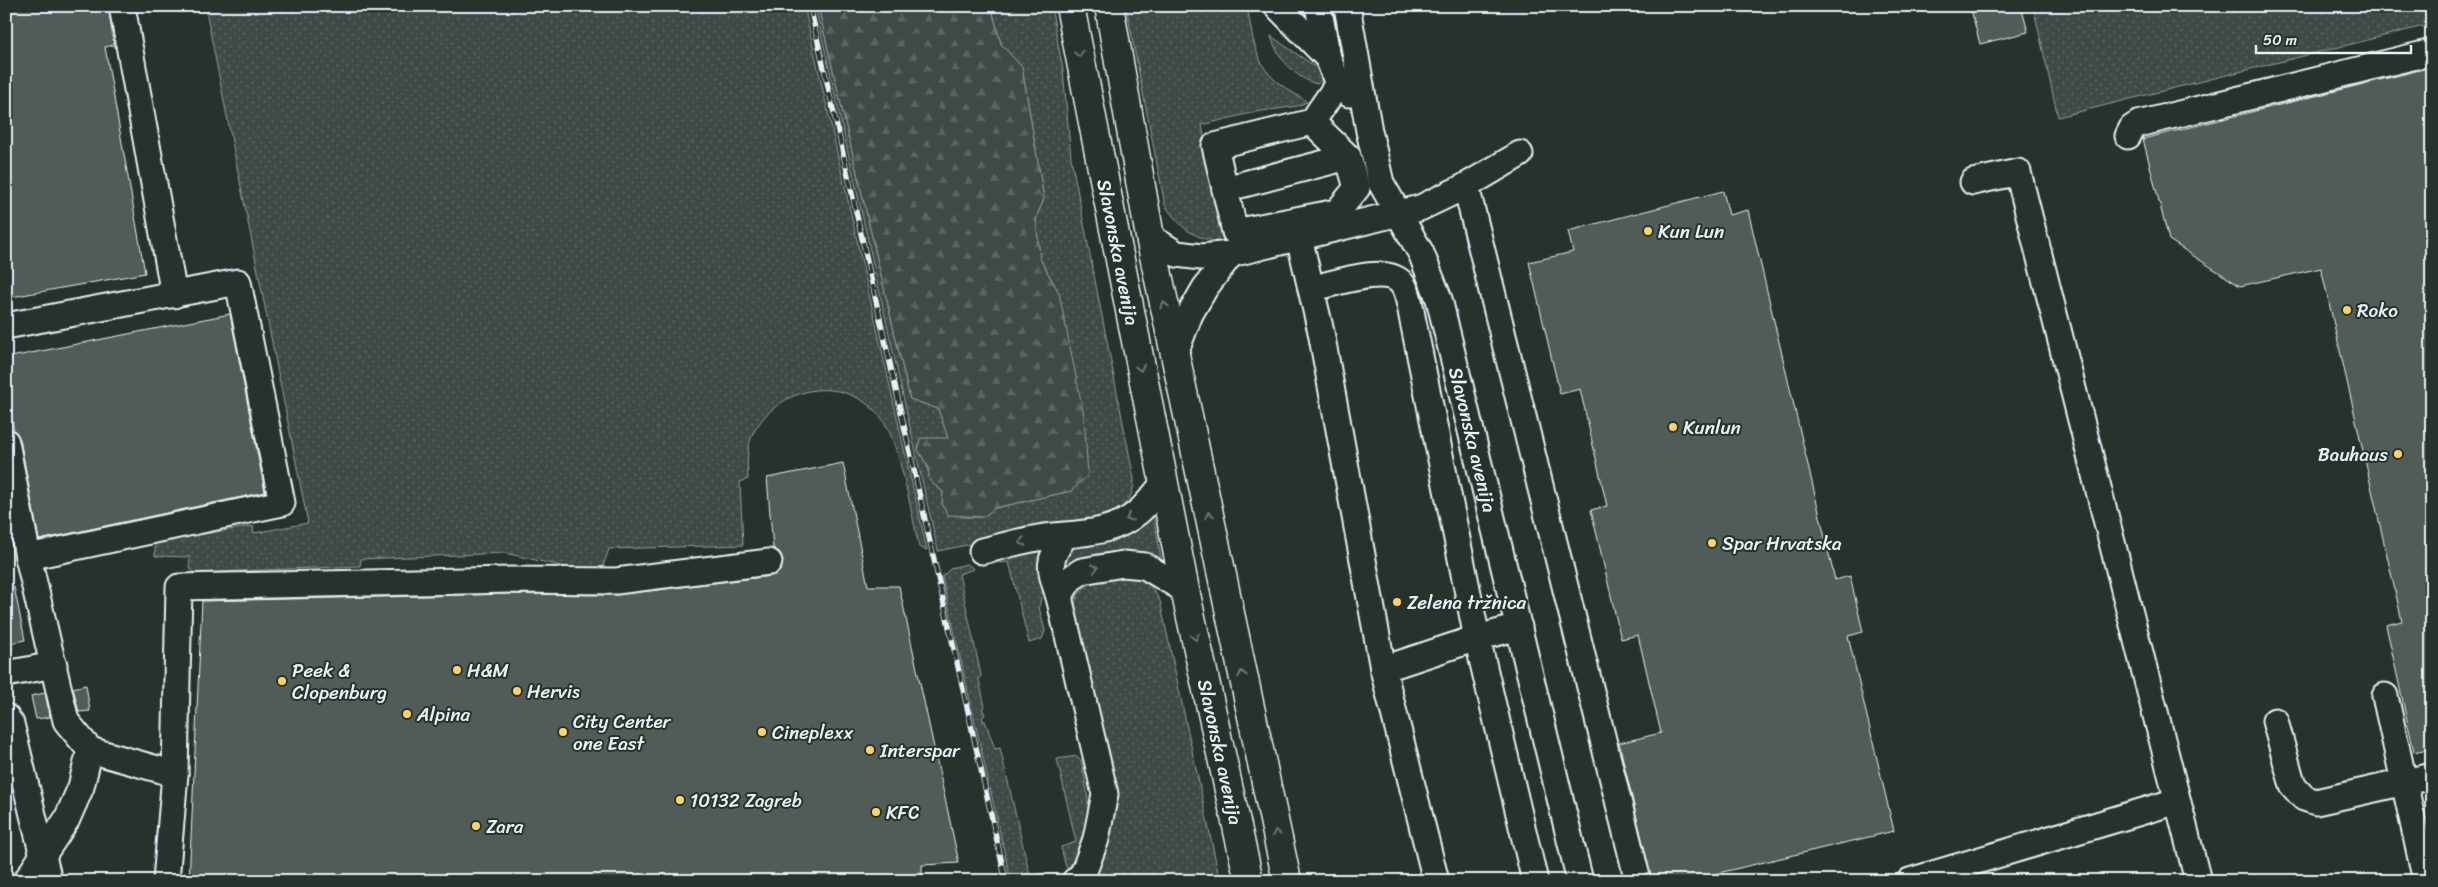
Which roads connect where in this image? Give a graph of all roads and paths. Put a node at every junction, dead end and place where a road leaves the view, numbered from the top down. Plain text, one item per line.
1 (122, 6) edge
2 (1070, 6) edge
3 (1109, 6) edge
4 (1277, 6) edge
5 (1318, 6) edge
6 (1347, 6) edge
7 (2432, 52) edge
8 (1328, 58) junction
9 (1338, 84) junction
10 (1365, 106) junction
11 (1312, 122) junction
12 (2128, 136) dead end
13 (1520, 154) dead end
14 (1348, 157) junction
15 (1973, 182) dead end
16 (1466, 186) junction
17 (1225, 189) junction
18 (1398, 213) junction
19 (1150, 237) junction
20 (1299, 237) junction
21 (1231, 254) junction
22 (1311, 289) junction
23 (174, 294) junction
24 (6, 326) edge
25 (1175, 353) junction
26 (6, 442) edge
27 (1163, 484) junction
28 (1064, 537) junction
29 (982, 551) dead end
30 (28, 557) junction
31 (769, 562) dead end
32 (1184, 590) junction
33 (1059, 597) junction
34 (1518, 627) junction
35 (1477, 638) junction
36 (54, 665) junction
37 (1383, 669) junction
38 (6, 674) edge
39 (2385, 696) dead end
40 (6, 717) edge
41 (2275, 722) dead end
42 (90, 750) junction
43 (176, 774) junction
44 (2432, 776) edge
45 (2404, 783) junction
46 (2177, 801) junction
47 (44, 856) junction
48 (2425, 879) edge
49 (26, 881) edge
50 (49, 881) edge
51 (166, 881) edge
52 (1075, 881) edge
53 (1249, 881) edge
54 (1286, 881) edge
55 (1436, 881) edge
56 (1535, 881) edge
57 (1580, 881) edge
58 (1638, 881) edge
59 (1910, 881) edge
60 (2198, 881) edge

1 - 23 street
2 -> 27 main road, Slavonska avenija
3 - 19 main road, Slavonska avenija
4 - 8 street
5 - 8 street
6 - 10 street, Slavonska avenija
7 - 12 street
8 - 9 street
9 - 10 street
9 - 11 street
10 - 18 street, Slavonska avenija
11 - 14 street
11 - 17 street
13 - 16 street
14 - 17 street
14 - 17 street
15 - 46 street
16 - 18 street
16 - 58 street
18 - 20 street
18 - 34 street, Slavonska avenija
19 - 21 street
25 -> 19 main road, Slavonska avenija
20 - 21 street
20 - 22 street
21 - 25 street
22 - 35 street
22 - 37 street
23 - 24 street
23 - 30 street
54 -> 25 main road, Slavonska avenija
26 - 30 street
27 -> 28 street
27 - 32 main road, Slavonska avenija
28 -> 29 street
28 - 33 street
30 - 36 street
31 - 43 street
33 -> 32 street
32 -> 53 main road, Slavonska avenija
33 - 52 street
34 - 35 street
34 - 57 street, Slavonska avenija
35 - 37 street
35 - 56 street
36 - 38 street
36 - 42 street
37 - 55 street
39 - 45 street
40 - 47 street
41 - 45 street
42 - 43 street
42 - 47 street
43 - 51 street
44 - 45 street
45 - 48 street
46 - 59 street
46 - 60 street
47 - 49 street
47 - 50 street

